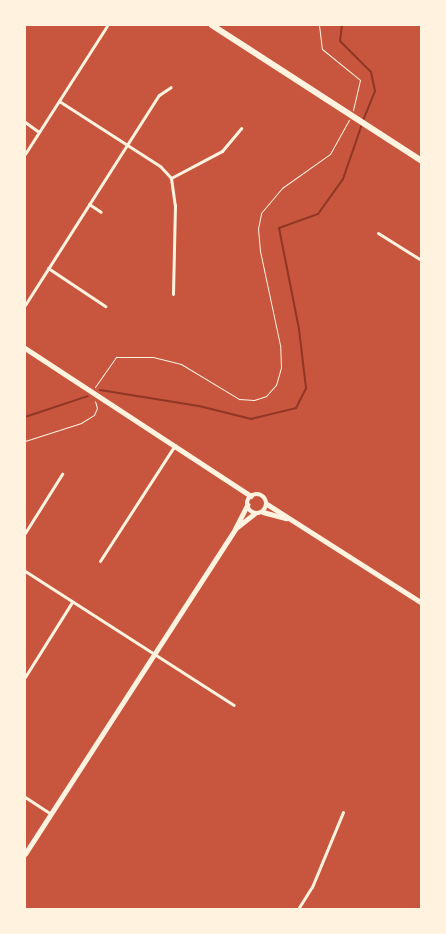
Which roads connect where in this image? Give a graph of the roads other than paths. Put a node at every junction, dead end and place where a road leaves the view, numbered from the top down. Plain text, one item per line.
1 (212, 25) edge
2 (107, 26) edge
3 (171, 87) dead end
4 (59, 101) junction
5 (25, 122) edge
6 (241, 128) dead end
7 (39, 132) junction
8 (128, 144) junction
9 (25, 154) edge
10 (421, 160) edge
11 (171, 178) junction
12 (89, 204) junction
13 (101, 212) dead end
14 (378, 233) dead end
15 (421, 260) edge
16 (48, 268) junction
17 (173, 294) dead end
18 (25, 305) edge
19 (106, 306) dead end
20 (25, 348) edge
21 (176, 445) junction
22 (62, 474) dead end
23 (251, 496) junction
24 (267, 504) junction
25 (247, 506) junction
26 (263, 512) junction
27 (254, 514) junction
28 (292, 519) junction
29 (235, 529) junction
30 (25, 533) edge
31 (100, 562) dead end
32 (25, 572) edge
33 (72, 602) junction
34 (421, 602) edge
35 (154, 654) junction
36 (25, 677) edge
37 (234, 705) dead end
38 (25, 797) edge
39 (343, 812) dead end
40 (51, 814) junction
41 (25, 854) edge
42 (298, 909) edge

1 - 10 highway
2 - 4 street
3 - 8 street
4 - 7 street
4 - 8 street
5 - 7 street
6 - 11 street
7 - 9 street
8 - 11 street
8 - 12 street
11 - 17 street
12 - 13 street
12 - 16 street
14 - 15 street
16 - 18 street
16 - 19 street
20 - 21 street
21 - 23 street
21 - 31 street
22 - 30 street
23 - 24 street
23 - 25 street
24 - 26 street
24 - 28 street
25 - 27 street
25 - 29 street
26 - 27 street
26 - 28 street
27 - 29 street
28 - 34 street
29 - 35 street
32 - 33 street
33 - 35 street
33 - 36 street
35 - 37 street
35 - 40 street
38 - 40 street
39 - 42 street
40 - 41 street

